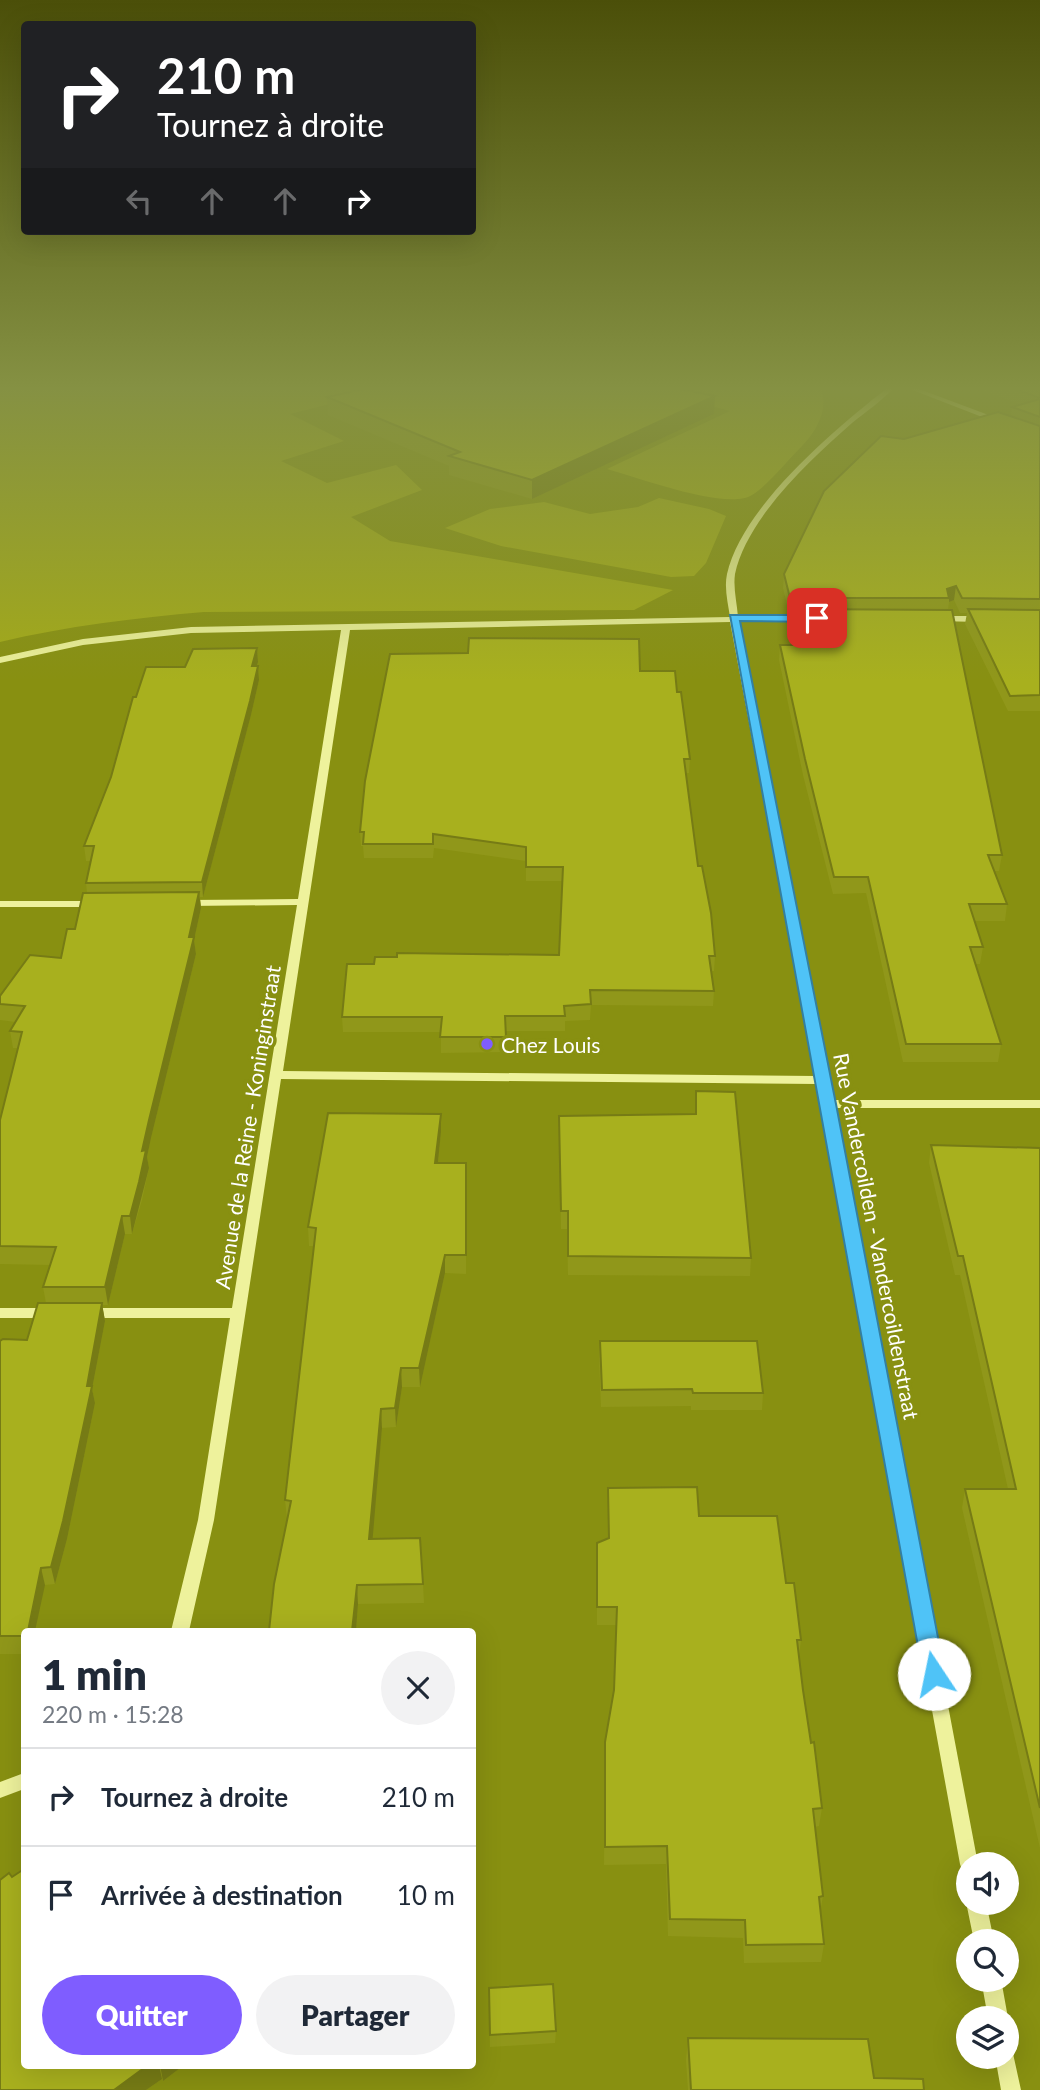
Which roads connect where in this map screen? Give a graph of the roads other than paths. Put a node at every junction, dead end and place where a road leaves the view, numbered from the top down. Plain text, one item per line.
1 (788, 487) edge
2 (734, 618) junction
3 (817, 618) edge
4 (929, 619) edge
5 (984, 619) edge
6 (346, 627) junction
7 (0, 660) edge
8 (301, 902) junction
9 (178, 903) edge
10 (0, 904) edge
11 (110, 904) edge
12 (277, 1075) junction
13 (823, 1080) junction
14 (828, 1104) junction
15 (1040, 1104) edge
16 (0, 1313) edge
17 (240, 1313) junction
18 (181, 1628) edge
19 (21, 1782) edge
20 (0, 1790) edge
21 (967, 1852) edge
22 (1007, 2069) edge
23 (1011, 2090) edge

1 - 2 street, Rue Vandercoilden - Vandercoildenstraat
2 - 3 street
2 - 6 street
2 - 13 street, Rue Vandercoilden - Vandercoildenstraat
4 - 5 street
6 - 7 street
6 - 8 street, Avenue de la Reine - Koninginstraat
8 - 9 street
8 - 12 street, Avenue de la Reine - Koninginstraat
10 - 11 street
12 - 13 street
12 - 17 street, Avenue de la Reine - Koninginstraat
13 - 14 street, Rue Vandercoilden - Vandercoildenstraat
14 - 15 street
14 - 21 street, Rue Vandercoilden - Vandercoildenstraat
16 - 17 street
17 - 18 street, Avenue de la Reine - Koninginstraat
19 - 20 street
22 - 23 street

